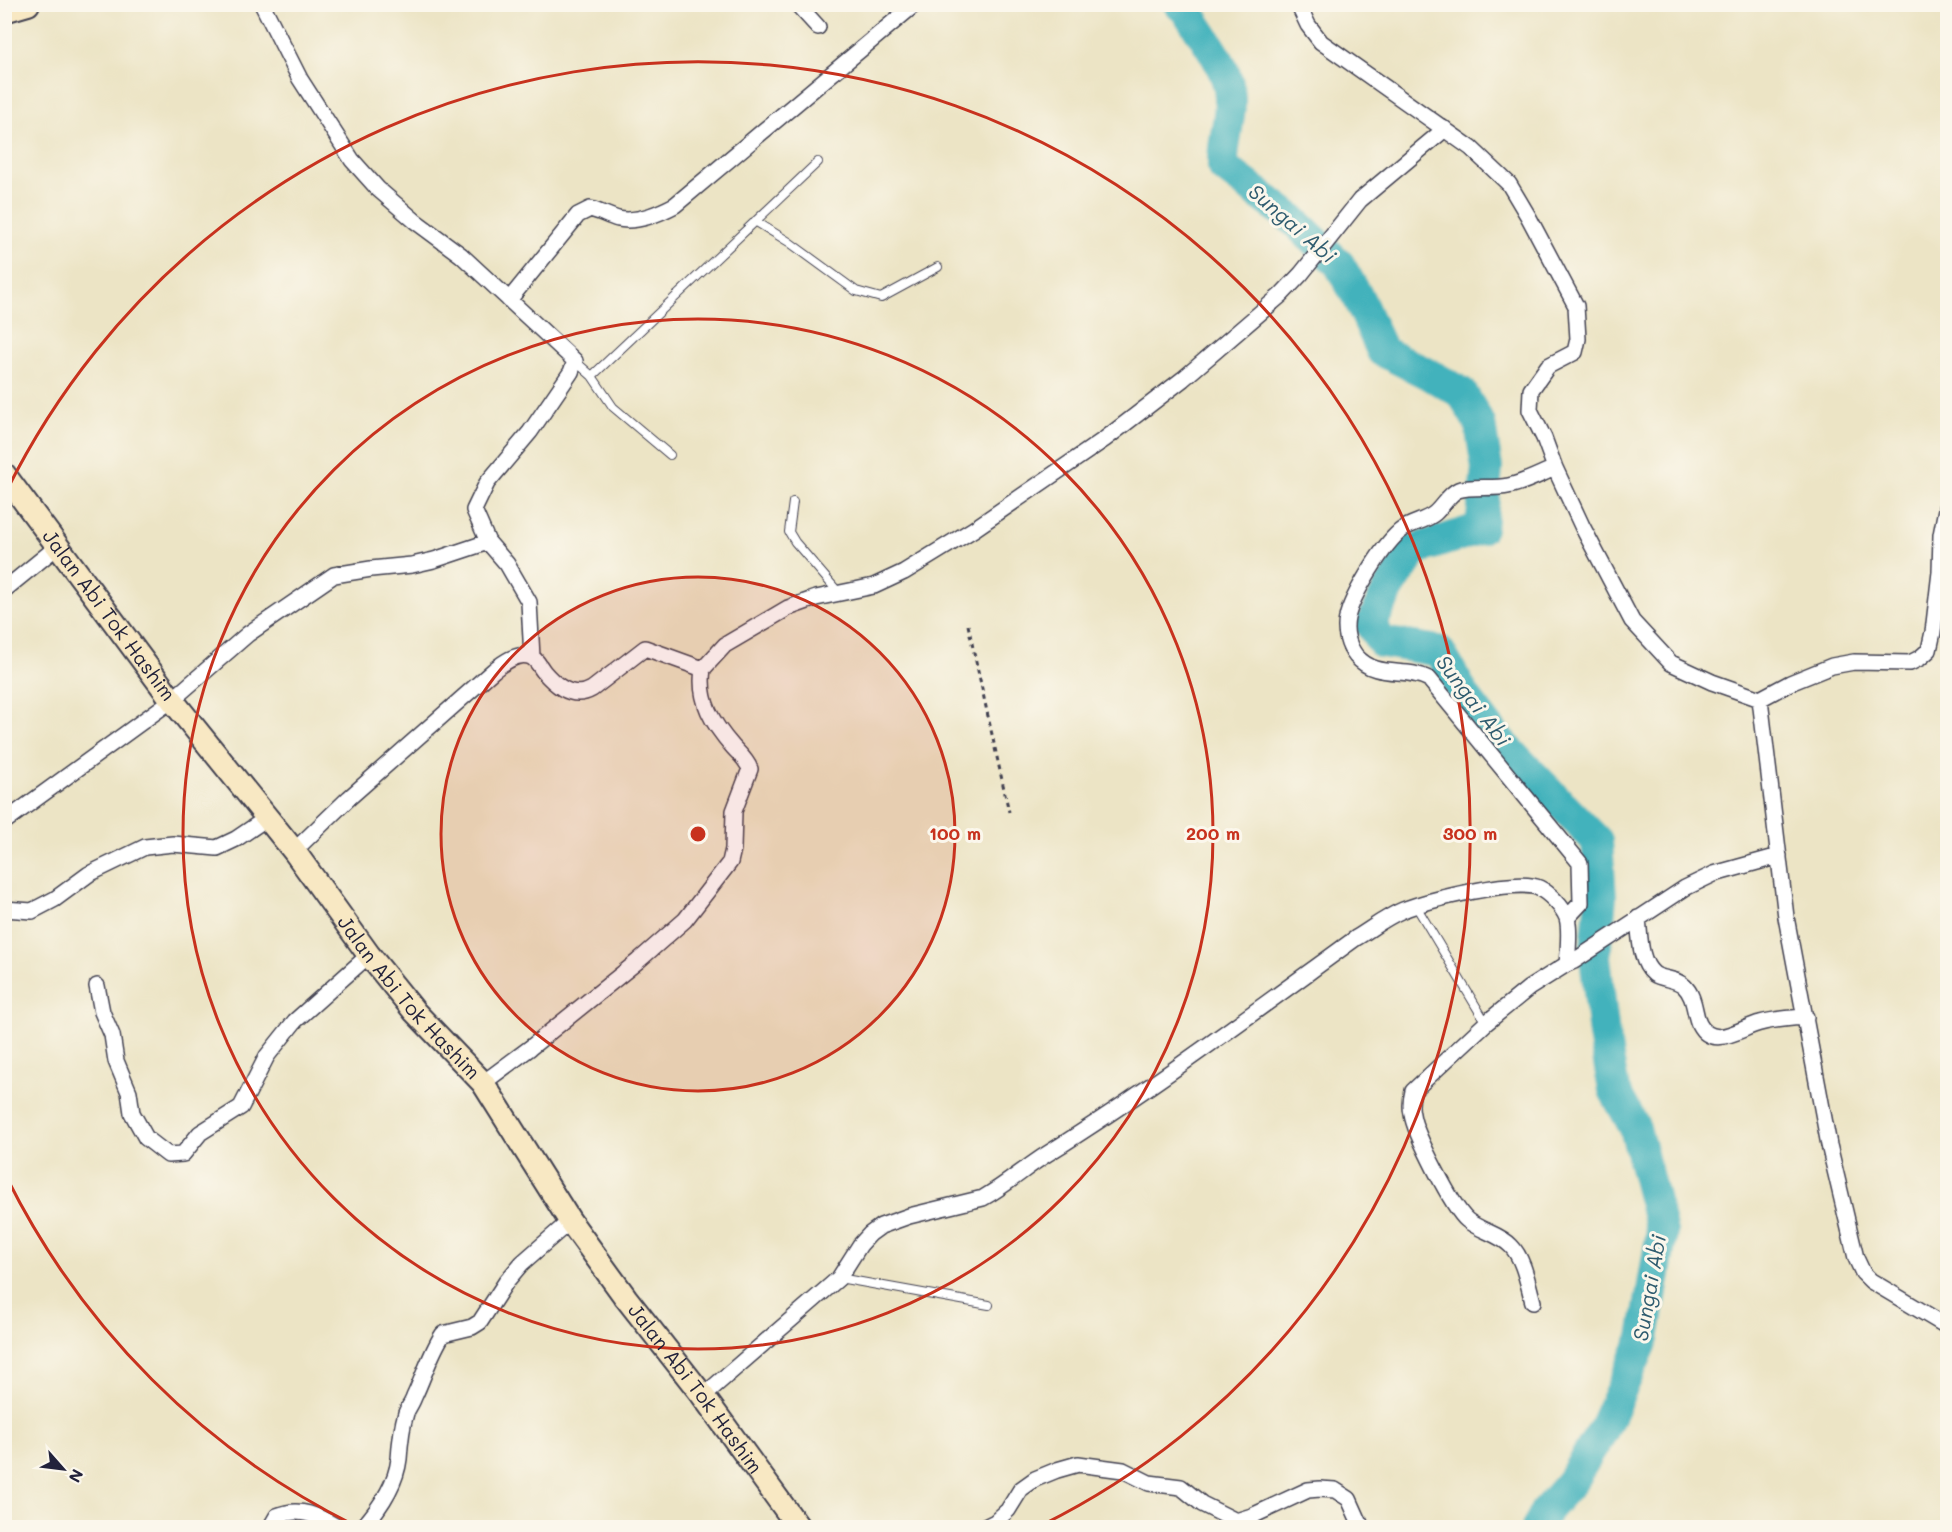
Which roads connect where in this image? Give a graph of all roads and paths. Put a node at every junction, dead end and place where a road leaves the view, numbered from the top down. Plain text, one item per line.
1 (28, 4) edge
2 (261, 4) edge
3 (796, 4) edge
4 (915, 4) edge
5 (1298, 4) edge
6 (4, 11) edge
7 (818, 27) dead end
8 (1445, 129) junction
9 (818, 162) dead end
10 (755, 221) junction
11 (938, 267) dead end
12 (509, 300) junction
13 (575, 361) junction
14 (592, 376) junction
15 (670, 455) dead end
16 (1555, 468) junction
17 (4, 474) edge
18 (1947, 499) edge
19 (793, 502) dead end
20 (488, 542) junction
21 (58, 546) junction
22 (4, 590) edge
23 (840, 594) junction
24 (968, 625) dead end
25 (532, 657) junction
26 (703, 669) junction
27 (1760, 699) junction
28 (172, 700) junction
29 (1009, 812) dead end
30 (267, 818) junction
31 (4, 822) edge
32 (294, 851) junction
33 (1779, 856) junction
34 (1416, 906) junction
35 (4, 909) edge
36 (1567, 918) junction
37 (1638, 918) junction
38 (369, 955) junction
39 (1567, 964) junction
40 (97, 986) dead end
41 (1806, 1017) junction
42 (1486, 1023) junction
43 (483, 1083) junction
44 (570, 1221) junction
45 (838, 1278) junction
46 (1533, 1302) dead end
47 (989, 1305) dead end
48 (1947, 1327) edge
49 (703, 1396) junction
50 (270, 1527) edge
51 (339, 1527) edge
52 (362, 1527) edge
53 (799, 1527) edge
54 (983, 1527) edge
55 (1362, 1527) edge

1 - 6 main road
2 - 12 street
3 - 7 street
4 - 12 street
5 - 8 street
8 - 16 street
8 - 23 street
9 - 10 lane
10 - 11 lane
10 - 14 lane
12 - 13 street
13 - 14 lane
13 - 20 street
14 - 15 lane
16 - 27 street
16 - 36 street
17 - 21 main road, Jalan Abi Tok Hashim
18 - 27 street
19 - 23 lane
20 - 25 street
20 - 28 street
21 - 22 street
21 - 28 main road, Jalan Abi Tok Hashim
23 - 26 street
24 - 29 path
25 - 26 street
25 - 32 street
26 - 43 street
27 - 33 street
28 - 30 main road, Jalan Abi Tok Hashim
28 - 31 street
30 - 32 main road, Jalan Abi Tok Hashim
30 - 35 street
32 - 38 main road, Jalan Abi Tok Hashim
33 - 37 street
33 - 41 street
34 - 36 street
34 - 42 lane
34 - 45 street
36 - 39 street
37 - 39 street
37 - 41 street
38 - 40 street
38 - 43 main road, Jalan Abi Tok Hashim
39 - 42 street
41 - 48 street
42 - 46 street
43 - 44 main road, Jalan Abi Tok Hashim
44 - 49 main road, Jalan Abi Tok Hashim
44 - 52 street
45 - 47 lane
45 - 49 street
49 - 53 main road, Jalan Abi Tok Hashim
50 - 51 street
54 - 55 street

